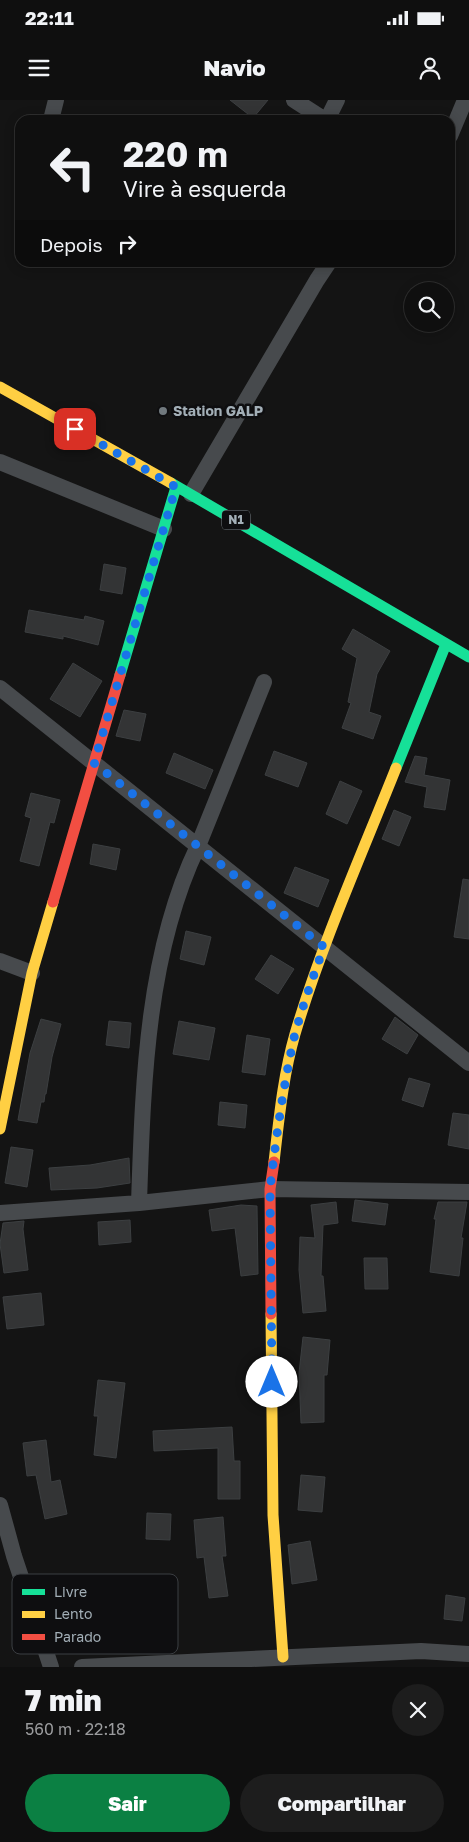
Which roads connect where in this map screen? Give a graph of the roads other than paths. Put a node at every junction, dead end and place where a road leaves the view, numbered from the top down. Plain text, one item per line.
1 (56, 100) edge
2 (294, 100) edge
3 (337, 100) edge
4 (465, 100) edge
5 (52, 115) edge
6 (318, 115) edge
7 (329, 115) edge
8 (455, 124) edge
9 (325, 267) edge
10 (0, 387) edge
11 (0, 462) edge
12 (184, 490) junction
13 (164, 529) junction
14 (446, 644) junction
15 (469, 657) edge
16 (264, 682) dead end
17 (0, 688) edge
18 (94, 763) junction
19 (198, 846) junction
20 (324, 947) junction
21 (0, 961) edge
22 (32, 973) junction
23 (469, 1063) edge
24 (2, 1104) edge
25 (0, 1129) edge
26 (270, 1189) junction
27 (469, 1192) edge
28 (139, 1203) junction
29 (0, 1213) edge
30 (0, 1505) edge
31 (20, 1574) edge
32 (47, 1654) edge
33 (469, 1654) edge
34 (283, 1656) junction
35 (51, 1667) edge
36 (82, 1667) edge

1 - 5 street
2 - 6 street
3 - 7 street
4 - 8 street
9 - 12 street
10 - 12 street, N1
11 - 13 street
12 - 13 street
12 - 14 street, N1
13 - 18 street
14 - 15 street, N1
14 - 20 street
16 - 19 street
17 - 18 street
18 - 19 street
18 - 22 street
19 - 20 street
19 - 28 street
20 - 23 street
20 - 26 street
21 - 22 street
22 - 24 street
24 - 25 street
26 - 27 street
26 - 28 street
26 - 34 street
28 - 29 street
30 - 31 street
32 - 35 street
33 - 34 street
34 - 36 street

